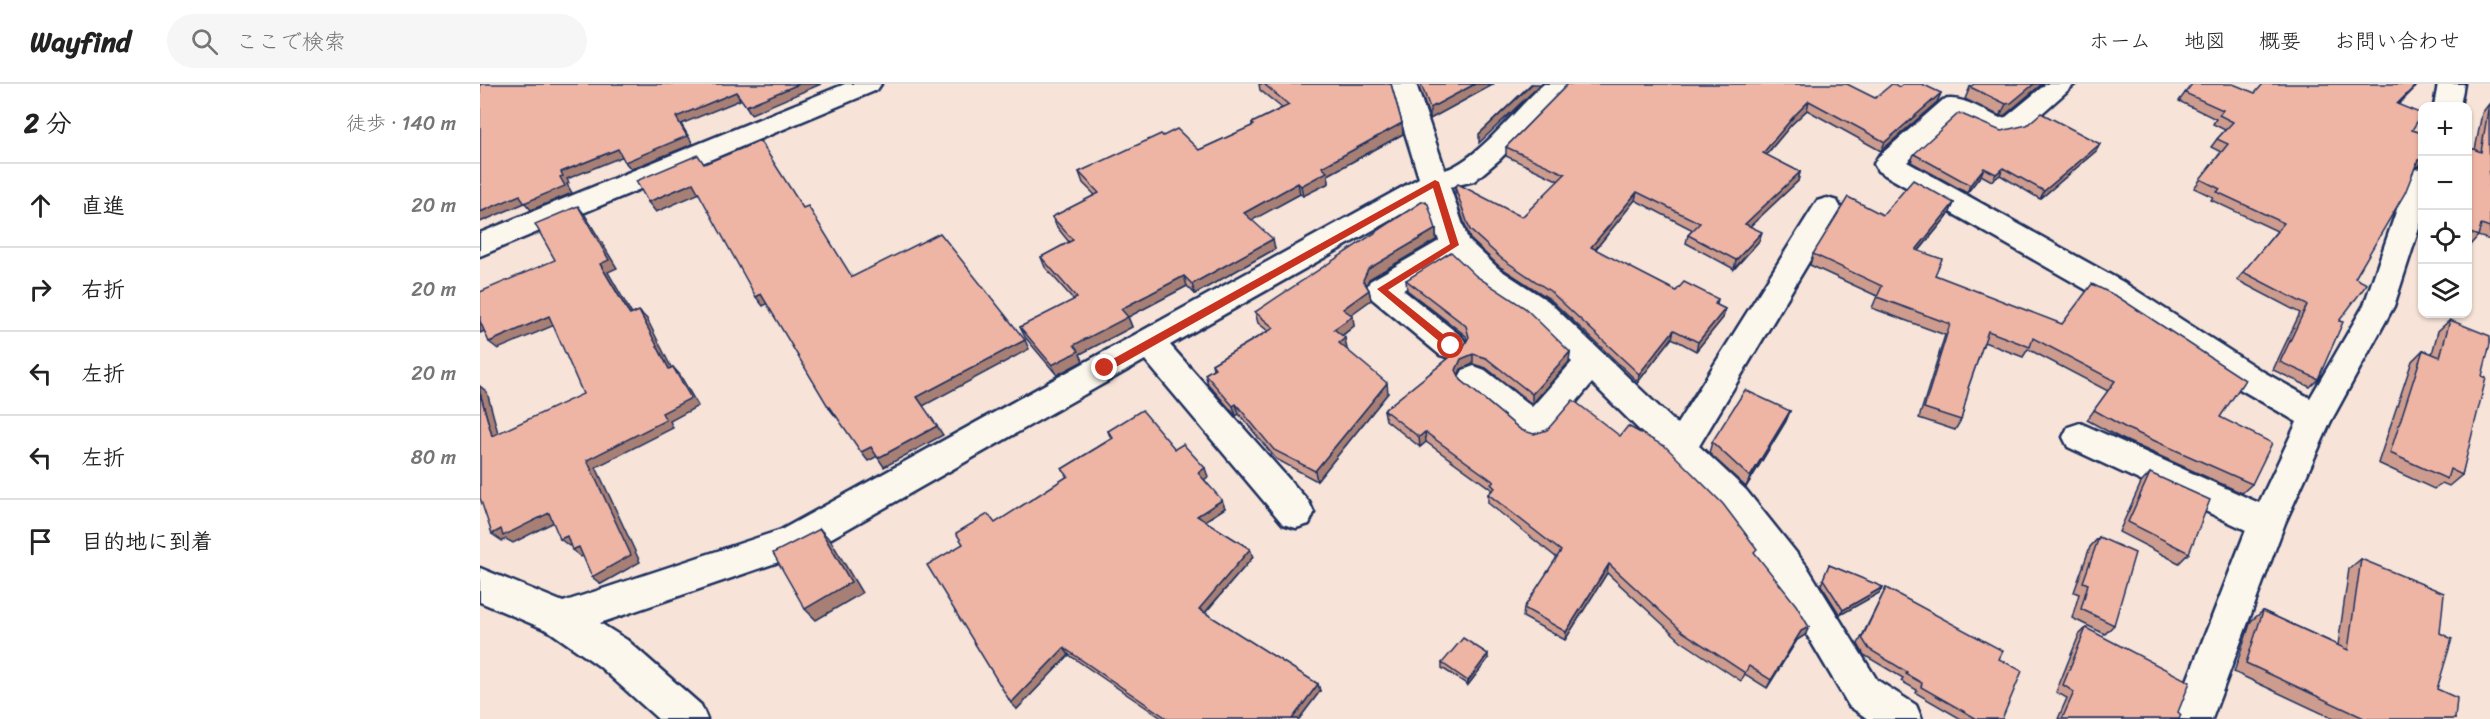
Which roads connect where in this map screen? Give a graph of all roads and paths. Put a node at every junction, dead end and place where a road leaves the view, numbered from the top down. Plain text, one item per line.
1 (868, 84) edge
2 (1403, 84) edge
3 (1560, 84) edge
4 (2062, 84) edge
5 (2451, 84) edge
6 (2448, 102) edge
7 (1435, 182) junction
8 (2418, 189) edge
9 (1827, 208) dead end
10 (1455, 245) junction
11 (480, 246) edge
12 (1149, 343) junction
13 (1451, 346) dead end
14 (1591, 362) junction
15 (1474, 379) dead end
16 (2316, 417) junction
17 (2080, 437) dead end
18 (1680, 448) junction
19 (1296, 513) dead end
20 (2267, 523) junction
21 (480, 585) edge
22 (562, 619) junction
23 (687, 719) edge
24 (1902, 719) edge
25 (2192, 719) edge

1 - 11 street
2 - 7 street
3 - 7 street
4 - 16 street
5 - 6 street
7 - 10 street
7 - 12 street
8 - 16 street
9 - 18 street
10 - 13 street
10 - 14 street
12 - 19 street
12 - 22 street
14 - 15 street
14 - 18 street
16 - 20 street
17 - 20 street
18 - 24 street
20 - 25 street
21 - 22 street
22 - 23 street

